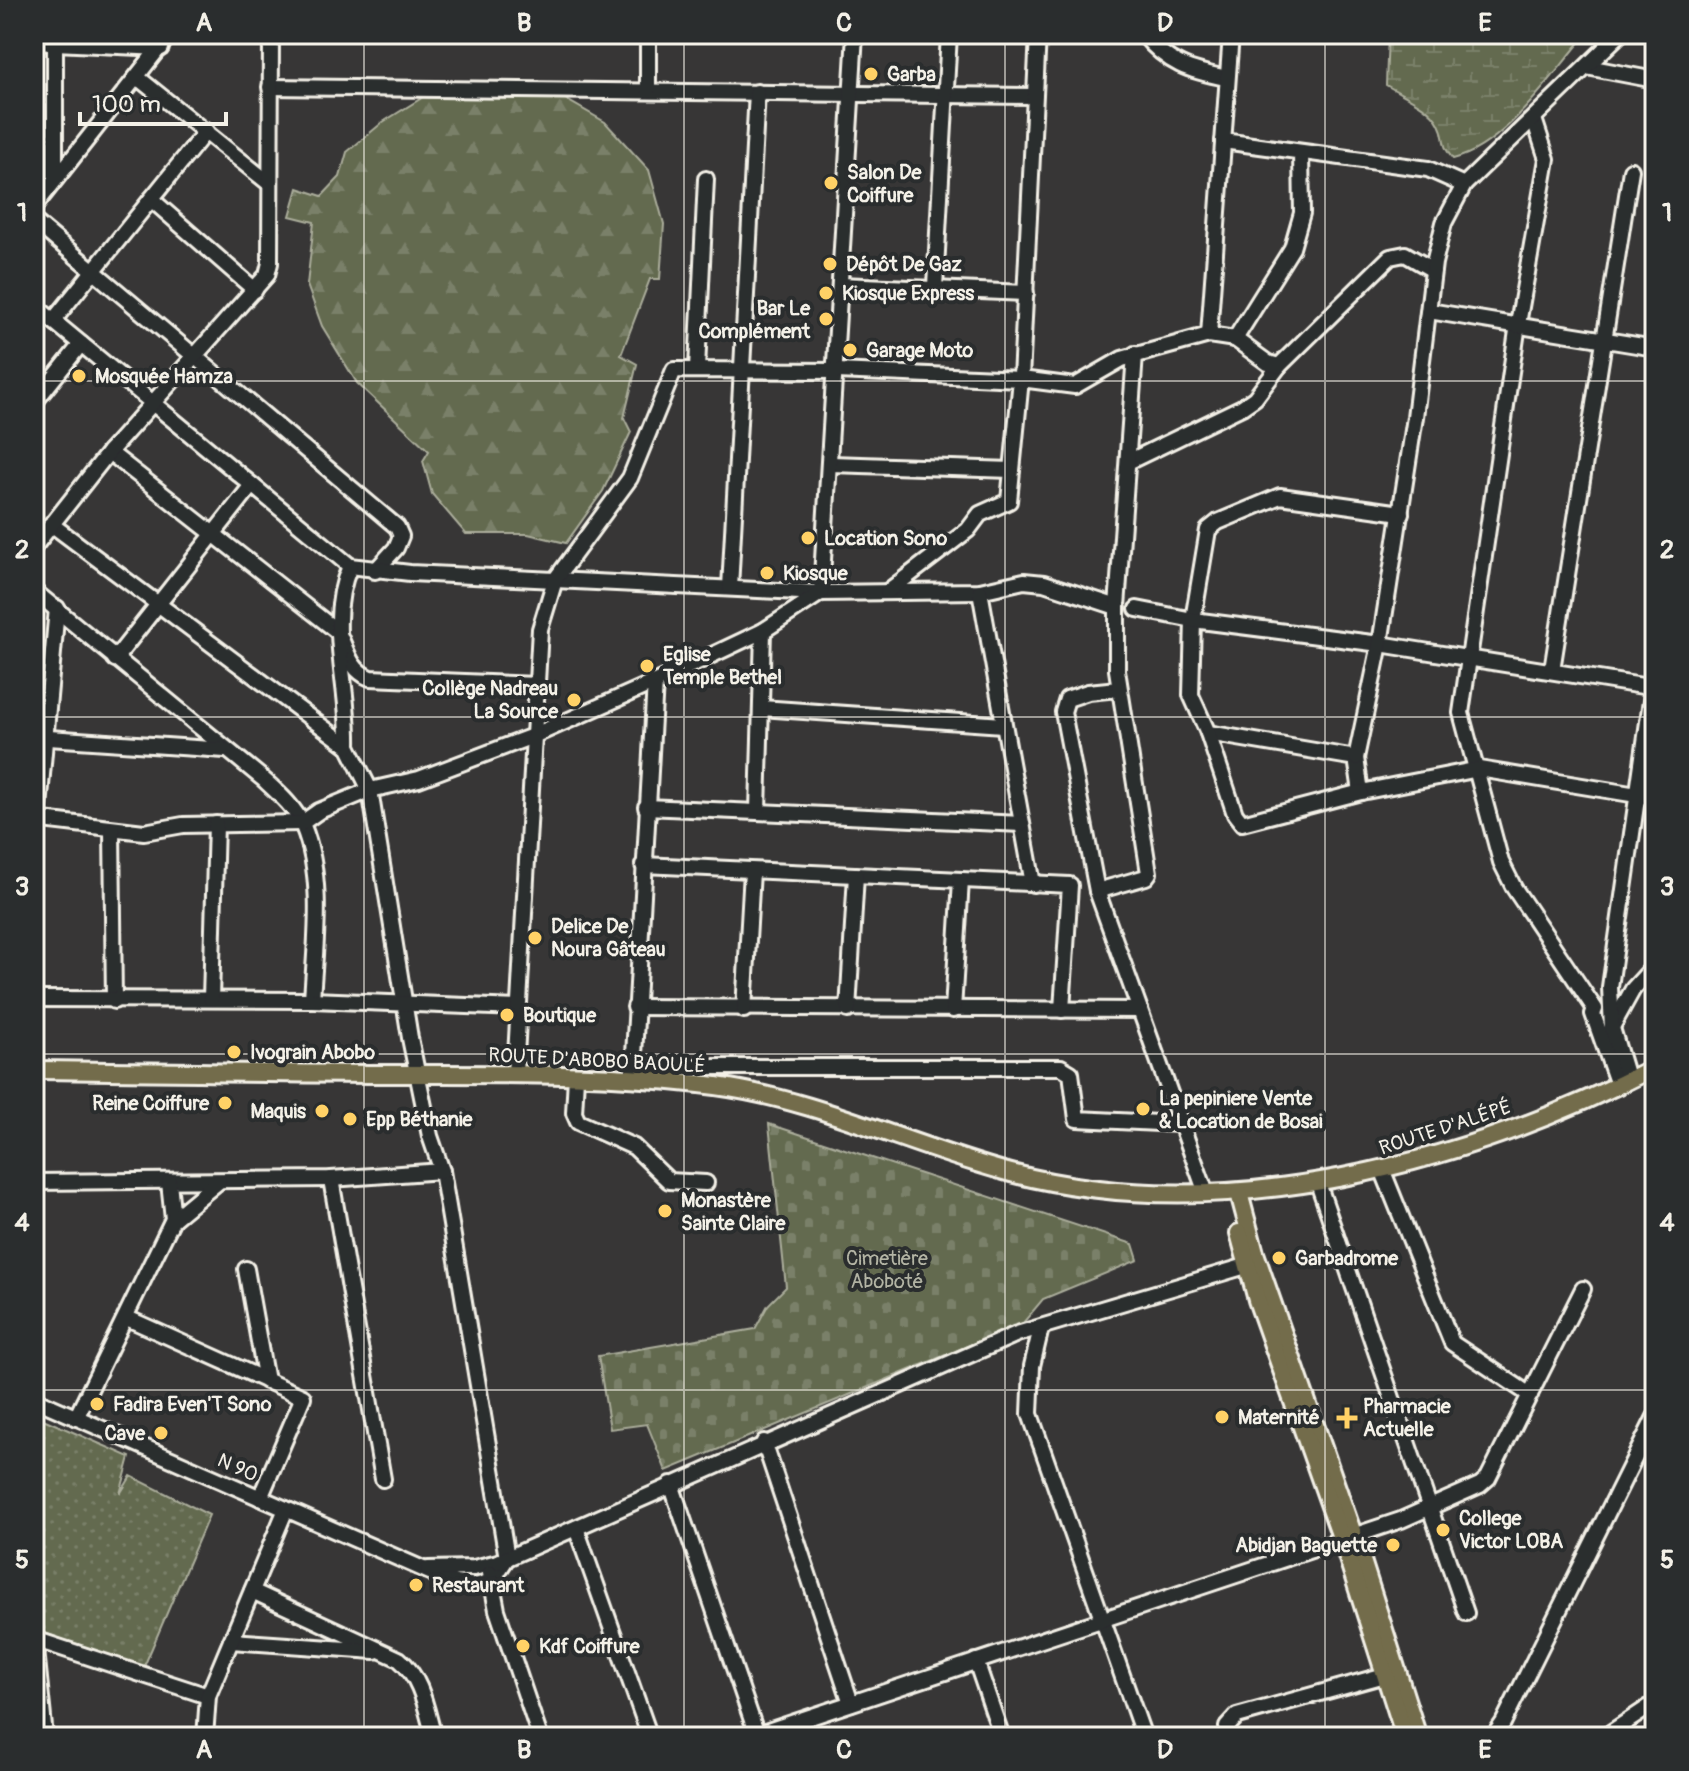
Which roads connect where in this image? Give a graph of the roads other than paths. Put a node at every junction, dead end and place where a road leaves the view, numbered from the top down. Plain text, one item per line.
1 (170, 34) edge
2 (271, 34) edge
3 (648, 34) edge
4 (855, 34) edge
5 (949, 34) edge
6 (1038, 34) edge
7 (1143, 34) edge
8 (1231, 34) edge
9 (1620, 34) edge
10 (55, 39) edge
11 (34, 42) edge
12 (161, 48) junction
13 (1587, 67) junction
14 (137, 77) junction
15 (1227, 78) junction
16 (1655, 80) edge
17 (270, 87) junction
18 (648, 91) junction
19 (757, 92) junction
20 (851, 93) junction
21 (946, 94) junction
22 (1034, 96) junction
23 (1534, 119) junction
24 (206, 131) junction
25 (1223, 141) junction
26 (1301, 152) junction
27 (1631, 170) dead end
28 (55, 178) junction
29 (706, 179) dead end
30 (270, 184) junction
31 (1464, 185) junction
32 (151, 199) junction
33 (34, 207) edge
34 (34, 221) edge
35 (94, 270) junction
36 (1433, 270) junction
37 (841, 285) junction
38 (935, 287) junction
39 (255, 290) junction
40 (1026, 293) junction
41 (34, 305) edge
42 (1429, 311) junction
43 (53, 321) junction
44 (1518, 324) junction
45 (1209, 335) junction
46 (1235, 339) junction
47 (1603, 340) junction
48 (81, 344) junction
49 (1655, 348) edge
50 (1135, 354) junction
51 (194, 358) junction
52 (1279, 366) junction
53 (697, 369) junction
54 (744, 370) junction
55 (837, 371) junction
56 (1021, 379) junction
57 (34, 403) edge
58 (152, 405) junction
59 (109, 452) junction
60 (1130, 461) junction
61 (831, 464) junction
62 (1012, 470) junction
63 (252, 485) junction
64 (1401, 513) junction
65 (51, 524) junction
66 (211, 535) junction
67 (34, 547) edge
68 (350, 566) junction
69 (375, 571) junction
70 (555, 580) junction
71 (730, 588) junction
72 (34, 591) edge
73 (980, 591) junction
74 (887, 592) junction
75 (821, 593) junction
76 (158, 601) junction
77 (1117, 607) junction
78 (57, 608) junction
79 (1137, 609) dead end
80 (1193, 620) junction
81 (763, 631) junction
82 (338, 632) junction
83 (1380, 644) junction
84 (1466, 658) junction
85 (115, 659) junction
86 (1552, 670) junction
87 (655, 682) junction
88 (1654, 683) edge
89 (537, 685) junction
90 (1118, 689) junction
91 (761, 708) junction
92 (1003, 725) junction
93 (1208, 733) junction
94 (533, 736) junction
95 (40, 738) edge
96 (348, 746) junction
97 (225, 750) junction
98 (1356, 758) junction
99 (1479, 769) junction
100 (370, 790) junction
101 (1361, 792) junction
102 (1638, 795) junction
103 (1655, 798) edge
104 (646, 807) junction
105 (758, 811) junction
106 (36, 819) edge
107 (302, 823) junction
108 (216, 824) junction
109 (1022, 824) junction
110 (112, 829) junction
111 (643, 865) junction
112 (752, 871) junction
113 (856, 875) junction
114 (961, 880) junction
115 (1033, 884) junction
116 (1070, 885) junction
117 (1097, 888) junction
118 (1655, 965) edge
119 (1610, 991) junction
120 (34, 999) edge
121 (211, 999) junction
122 (312, 1000) junction
123 (114, 1001) junction
124 (405, 1005) junction
125 (635, 1007) junction
126 (519, 1008) junction
127 (1595, 1009) junction
128 (744, 1010) junction
129 (848, 1010) junction
130 (953, 1010) junction
131 (1062, 1010) junction
132 (1140, 1010) junction
133 (1607, 1032) junction
134 (1655, 1067) edge
135 (34, 1070) edge
136 (633, 1072) junction
137 (420, 1074) junction
138 (515, 1074) junction
139 (576, 1077) junction
140 (1623, 1083) junction
141 (1179, 1124) junction
142 (1382, 1169) junction
143 (442, 1171) junction
144 (331, 1179) junction
145 (219, 1181) junction
146 (34, 1182) edge
147 (169, 1182) junction
148 (706, 1183) dead end
149 (1318, 1183) junction
150 (1206, 1193) junction
151 (1239, 1193) junction
152 (173, 1219) junction
153 (1252, 1265) junction
154 (246, 1269) dead end
155 (1583, 1289) dead end
156 (127, 1318) junction
157 (1041, 1328) junction
158 (266, 1381) junction
159 (1530, 1395) junction
160 (34, 1399) edge
161 (1655, 1417) edge
162 (76, 1418) junction
163 (764, 1442) junction
164 (383, 1479) dead end
165 (671, 1484) junction
166 (260, 1498) junction
167 (286, 1509) junction
168 (1430, 1510) junction
169 (576, 1528) junction
170 (1348, 1538) junction
171 (507, 1558) junction
172 (480, 1567) junction
173 (428, 1569) junction
174 (492, 1581) junction
175 (476, 1586) junction
176 (252, 1591) junction
177 (497, 1610) junction
178 (1466, 1613) dead end
179 (1105, 1618) junction
180 (34, 1640) edge
181 (231, 1641) junction
182 (385, 1652) junction
183 (976, 1661) junction
184 (1385, 1675) junction
185 (208, 1696) junction
186 (851, 1703) junction
187 (1655, 1703) edge
188 (753, 1736) edge
189 (45, 1737) edge
190 (205, 1737) edge
191 (434, 1737) edge
192 (540, 1737) edge
193 (650, 1737) edge
194 (1002, 1737) edge
195 (1144, 1737) edge
196 (1230, 1737) edge
197 (1405, 1737) edge
198 (1418, 1737) edge
199 (1493, 1737) edge
200 (1604, 1737) edge

1 - 12 street
2 - 17 street
3 - 18 street
4 - 20 street
5 - 21 street
6 - 22 street
7 - 15 street
8 - 15 street
9 - 13 street
10 - 11 street
10 - 12 street
10 - 28 street
12 - 14 street
13 - 16 street
13 - 23 street
14 - 24 street
14 - 28 street
15 - 25 street
17 - 18 street
17 - 30 street
18 - 19 street
19 - 20 street
19 - 54 street
20 - 21 street
20 - 37 street
21 - 22 street
21 - 38 street
22 - 40 street
23 - 31 street
23 - 44 street
24 - 30 street
24 - 32 street
25 - 26 street
25 - 45 street
26 - 31 street
26 - 46 street
27 - 47 street
28 - 33 street
29 - 53 street
30 - 39 street
31 - 36 street
32 - 35 street
32 - 39 street
34 - 35 street
35 - 43 street
35 - 51 street
36 - 42 street
36 - 52 street
37 - 38 street
37 - 55 street
38 - 40 street
39 - 51 street
40 - 56 street
41 - 43 street
42 - 44 street
42 - 64 street
43 - 48 street
44 - 47 street
44 - 84 street
45 - 46 street
45 - 50 street
46 - 52 street
47 - 49 street
47 - 86 street
48 - 57 street
48 - 58 street
50 - 56 street
50 - 60 street
51 - 58 street
51 - 69 street
52 - 60 street
53 - 54 street
53 - 70 street
54 - 55 street
54 - 71 street
55 - 56 street
55 - 61 street
56 - 62 street
58 - 59 street
58 - 63 street
59 - 65 street
59 - 66 street
60 - 77 street
61 - 62 street
61 - 75 street
62 - 74 street
63 - 66 street
63 - 68 street
64 - 80 street
64 - 83 street
65 - 67 street
65 - 76 street
66 - 76 street
66 - 82 street
68 - 69 street
68 - 82 street
69 - 70 street
70 - 71 street
70 - 89 street
71 - 75 street
72 - 78 street
73 - 74 street
73 - 77 street
73 - 92 street
74 - 75 street
75 - 81 street
76 - 85 street
76 - 96 street
77 - 90 street
78 - 85 street
78 - 95 street
79 - 80 street
80 - 83 street
80 - 93 street
81 - 87 street
81 - 91 street
82 - 89 street
82 - 96 street
83 - 84 street
83 - 98 street
84 - 86 street
84 - 99 street
85 - 97 street
86 - 88 street
87 - 94 street
87 - 104 street
88 - 102 street
89 - 94 street
90 - 117 street
90 - 117 street
91 - 92 street
91 - 105 street
92 - 109 street
93 - 98 street
93 - 101 street
94 - 100 street
94 - 126 street
95 - 97 street
95 - 106 street
96 - 100 street
97 - 107 street
98 - 101 street
99 - 101 street
99 - 102 street
99 - 127 street
100 - 107 street
100 - 124 street
102 - 103 street
102 - 119 street
104 - 105 street
104 - 111 street
105 - 109 street
106 - 110 street
107 - 108 street
107 - 122 street
108 - 110 street
108 - 121 street
109 - 115 street
110 - 123 street
111 - 112 street
111 - 125 street
112 - 113 street
112 - 128 street
113 - 114 street
113 - 129 street
114 - 115 street
114 - 130 street
115 - 116 street
116 - 117 street
116 - 131 street
117 - 132 street
118 - 133 street
119 - 127 street
119 - 133 street
120 - 123 street
121 - 122 street
121 - 123 street
122 - 124 street
124 - 126 street
124 - 137 street
125 - 128 street
125 - 136 street
126 - 138 street
127 - 133 street
128 - 129 street
129 - 130 street
130 - 131 street
131 - 132 street
132 - 141 street
133 - 140 street
134 - 140 main road, ROUTE D'ALÉPÉ
135 - 137 main road, ROUTE D'ABOBO BAOULÉ
136 - 139 main road, ROUTE D'ABOBO BAOULÉ
136 - 141 street
136 - 150 main road, ROUTE D'ABOBO BAOULÉ
137 - 138 main road, ROUTE D'ABOBO BAOULÉ
137 - 143 street
138 - 139 main road, ROUTE D'ABOBO BAOULÉ
139 - 148 street
140 - 142 main road, ROUTE D'ALÉPÉ
141 - 150 street
142 - 149 main road, ROUTE D'ALÉPÉ
142 - 159 street
143 - 144 street
143 - 171 street
144 - 145 street
144 - 164 street
145 - 147 street
145 - 152 street
146 - 147 street
147 - 152 street
149 - 151 main road, ROUTE D'ALÉPÉ
149 - 168 street
150 - 151 main road, ROUTE D'ABOBO BAOULÉ
151 - 153 main road
152 - 156 street
153 - 157 street, N 90
153 - 170 main road
154 - 158 street
155 - 159 street
156 - 158 street
156 - 162 street
157 - 163 street, N 90
157 - 179 street
158 - 166 street
159 - 168 street
160 - 162 street, N 90
161 - 199 street
162 - 166 street, N 90
163 - 165 street, N 90
163 - 186 street
165 - 169 street, N 90
165 - 188 street
166 - 167 street, N 90
167 - 173 street, N 90
167 - 176 street
168 - 170 street
168 - 178 street
169 - 171 street, N 90
169 - 193 street
170 - 179 street
170 - 184 main road
170 - 198 main road
171 - 172 street, N 90
171 - 174 street
172 - 173 street, N 90
172 - 174 street
172 - 175 street
173 - 175 street, N 90
174 - 175 street
174 - 177 street
175 - 177 street
176 - 181 street
176 - 182 street
177 - 192 street
179 - 183 street
179 - 195 street
180 - 185 street
180 - 189 street
181 - 182 street
181 - 185 street
182 - 191 street
183 - 186 street
183 - 194 street
184 - 196 street
184 - 197 main road
185 - 190 street
186 - 188 street
187 - 200 street

